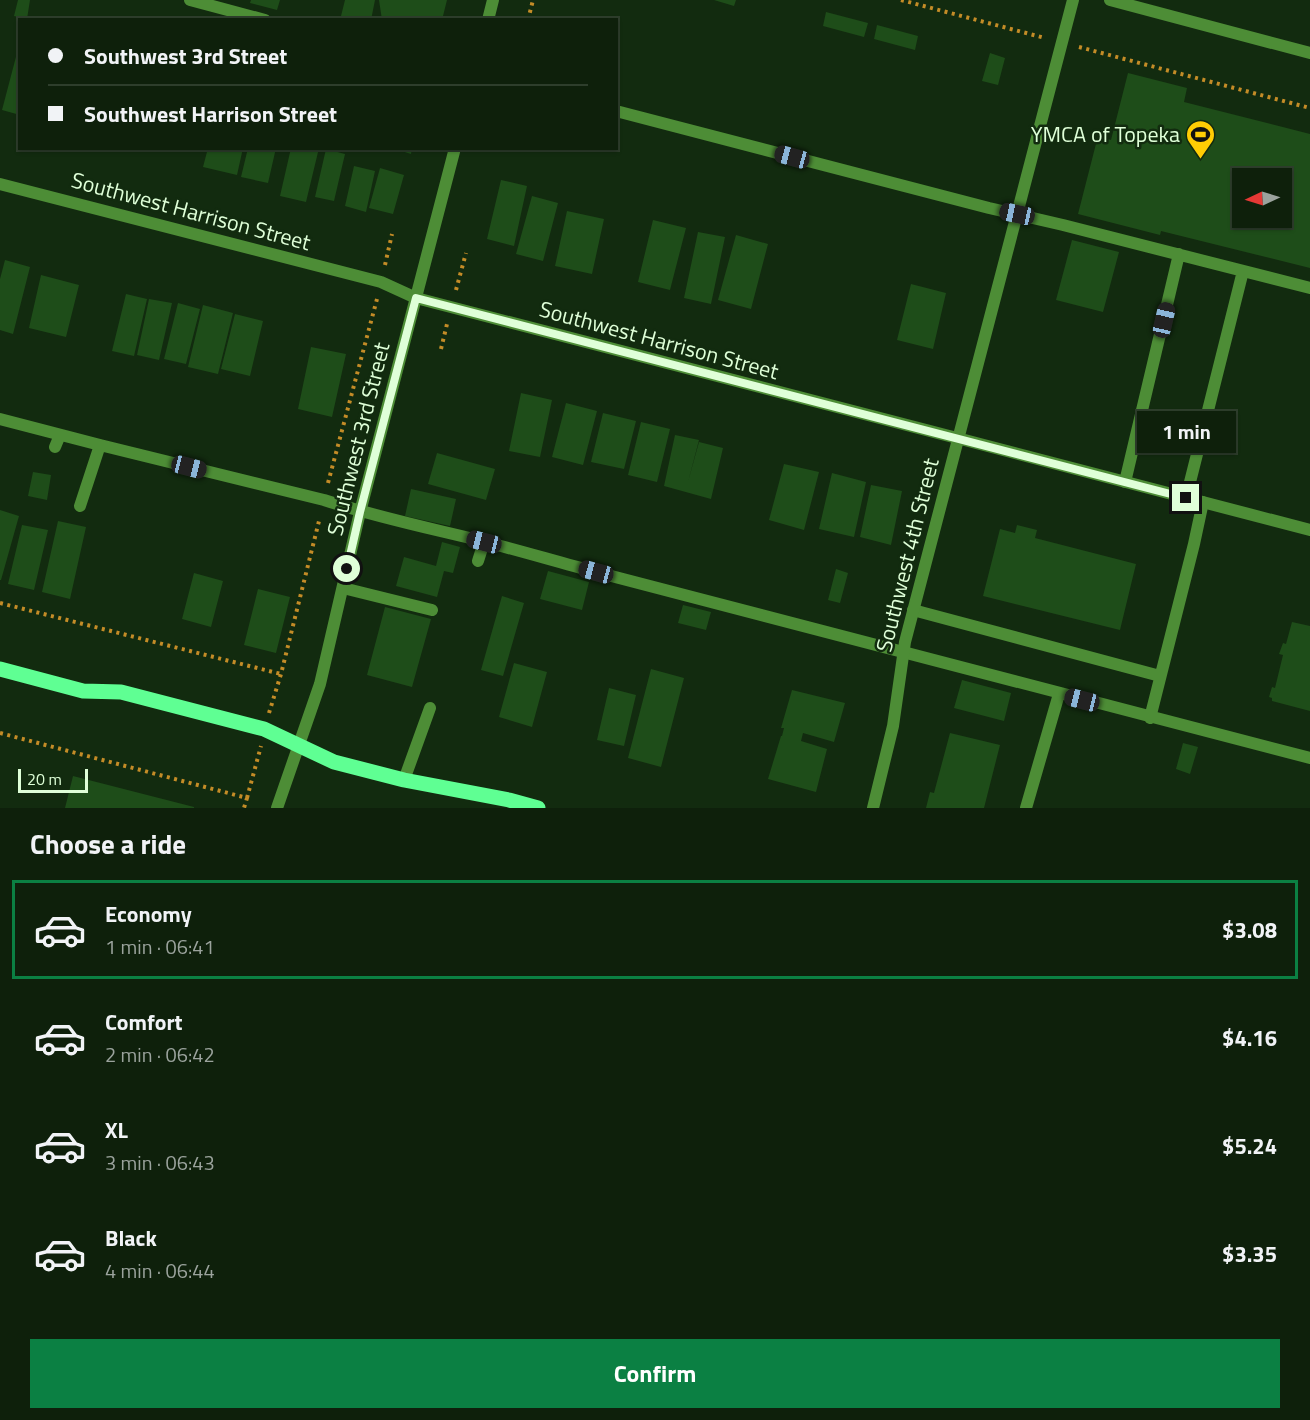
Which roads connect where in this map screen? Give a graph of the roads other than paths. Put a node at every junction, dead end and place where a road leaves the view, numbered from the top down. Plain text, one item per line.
1 (190, 0) edge
2 (493, 0) edge
3 (1073, 0) edge
4 (1110, 0) edge
5 (258, 18) edge
6 (488, 18) edge
7 (1310, 53) edge
8 (618, 112) edge
9 (454, 150) edge
10 (0, 184) edge
11 (1017, 214) junction
12 (1179, 254) junction
13 (1243, 271) junction
14 (1310, 288) edge
15 (416, 298) junction
16 (0, 419) edge
17 (957, 438) junction
18 (100, 445) junction
19 (1125, 482) junction
20 (1186, 498) junction
21 (1203, 502) junction
22 (80, 506) dead end
23 (360, 512) junction
24 (1310, 530) edge
25 (484, 542) junction
26 (478, 561) dead end
27 (343, 588) junction
28 (432, 610) dead end
29 (913, 610) junction
30 (903, 653) junction
31 (0, 669) edge
32 (1160, 676) junction
33 (1059, 694) junction
34 (430, 708) dead end
35 (1150, 718) junction
36 (299, 746) junction
37 (1310, 758) edge
38 (404, 780) junction
39 (277, 808) edge
40 (538, 808) edge
41 (873, 808) edge
42 (1026, 808) edge

1 - 5 street
2 - 6 street
3 - 11 street, Southwest 4th Street
4 - 7 street
8 - 11 street
9 - 15 street, Southwest 3rd Street
10 - 15 street, Southwest Harrison Street
11 - 12 street
11 - 17 street, Southwest 4th Street
12 - 13 street
12 - 19 street
13 - 14 street
13 - 20 street
15 - 17 street, Southwest Harrison Street
15 - 23 street, Southwest 3rd Street
16 - 18 street
17 - 19 street, Southwest Harrison Street
17 - 29 street, Southwest 4th Street
18 - 22 street
18 - 23 street
19 - 20 street, Southwest Harrison Street
20 - 21 street, Southwest Harrison Street
21 - 24 street, Southwest Harrison Street
21 - 32 street
23 - 25 street
23 - 27 street, Southwest 3rd Street
25 - 26 street
25 - 30 street
27 - 28 street
27 - 36 street, Southwest 3rd Street
29 - 30 street, Southwest 4th Street
29 - 32 street
30 - 33 street
30 - 41 street, Southwest 4th Street
31 - 36 main road
32 - 35 street
33 - 35 street
33 - 42 street
34 - 38 street
35 - 37 street
36 - 38 main road
36 - 39 street, Southwest 3rd Street
38 - 40 main road

